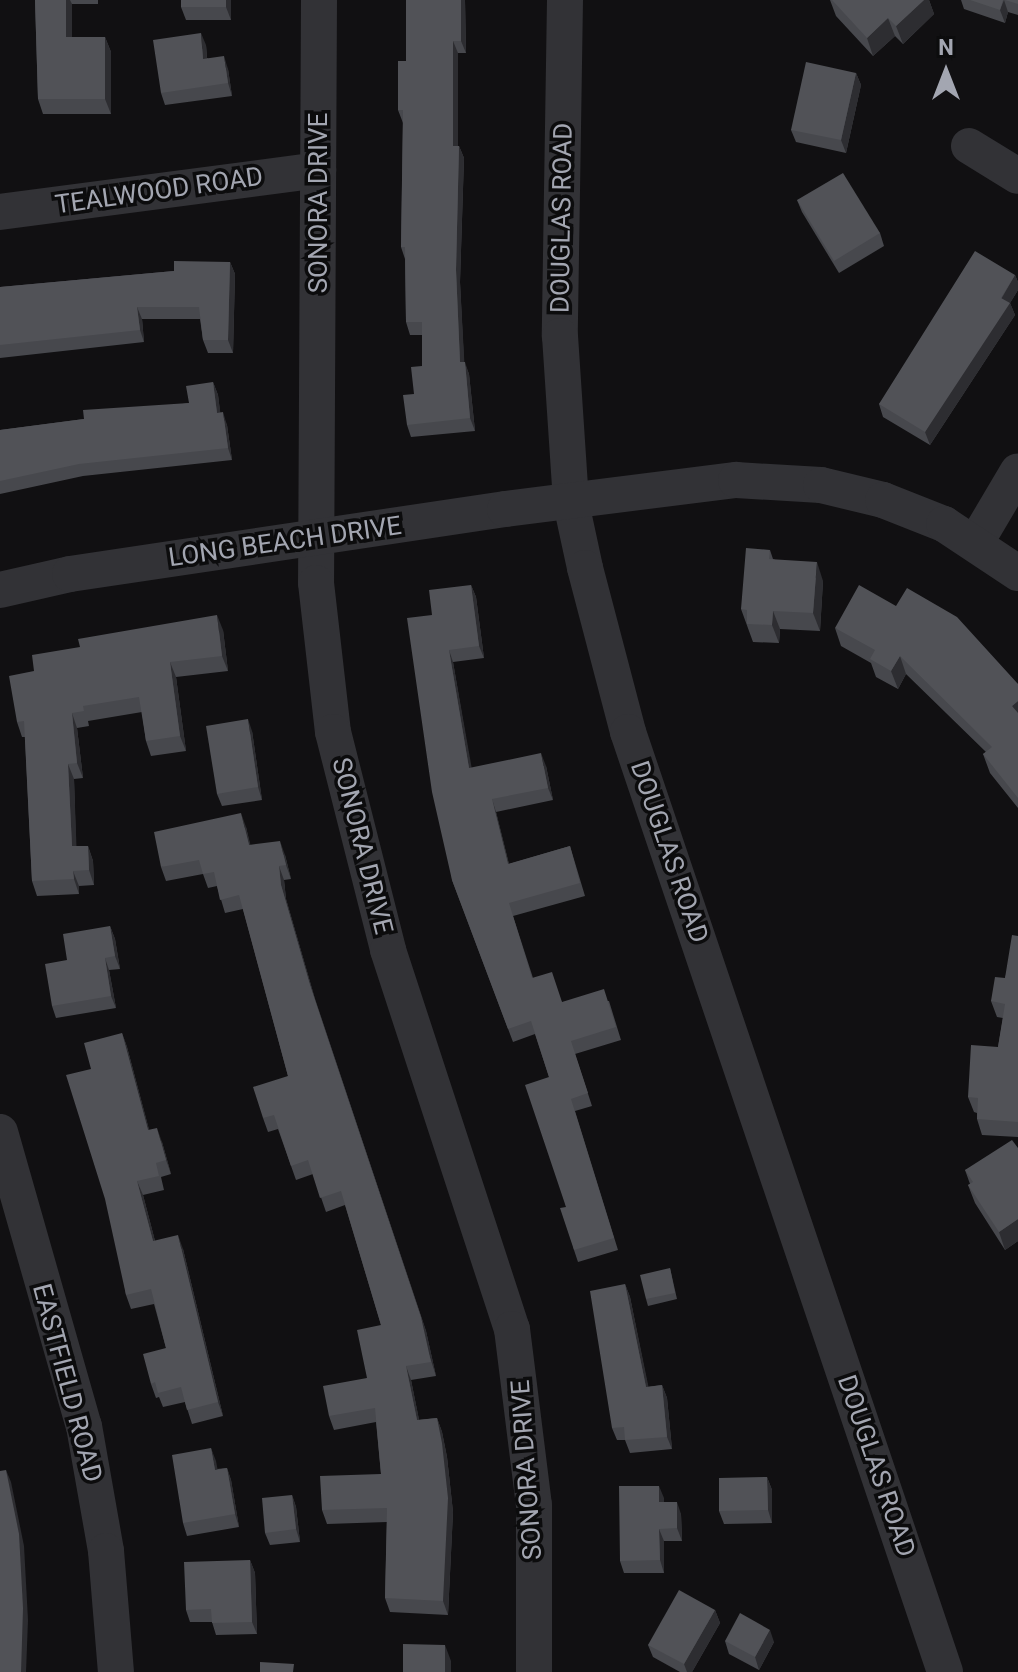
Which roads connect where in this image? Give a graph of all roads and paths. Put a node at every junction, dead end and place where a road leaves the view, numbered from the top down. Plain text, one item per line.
1 (319, 0) edge
2 (565, 0) edge
3 (969, 146) dead end
4 (318, 170) junction
5 (1018, 176) edge
6 (0, 212) edge
7 (1018, 471) edge
8 (571, 503) junction
9 (320, 538) junction
10 (976, 542) junction
11 (1018, 573) edge
12 (0, 590) edge
13 (0, 1132) edge
14 (7, 1194) edge
15 (116, 1672) edge
16 (534, 1672) edge
17 (945, 1672) edge

1 - 4 street, SONORA DRIVE
2 - 8 street, DOUGLAS ROAD
3 - 5 street
4 - 6 street, TEALWOOD ROAD
4 - 9 street, SONORA DRIVE
7 - 10 street
8 - 9 street, LONG BEACH DRIVE
8 - 10 street, LONG BEACH DRIVE
8 - 17 street, DOUGLAS ROAD
9 - 12 street, LONG BEACH DRIVE
9 - 16 street, SONORA DRIVE
10 - 11 street, LONG BEACH DRIVE
13 - 14 street, EASTFIELD ROAD
14 - 15 street, EASTFIELD ROAD

